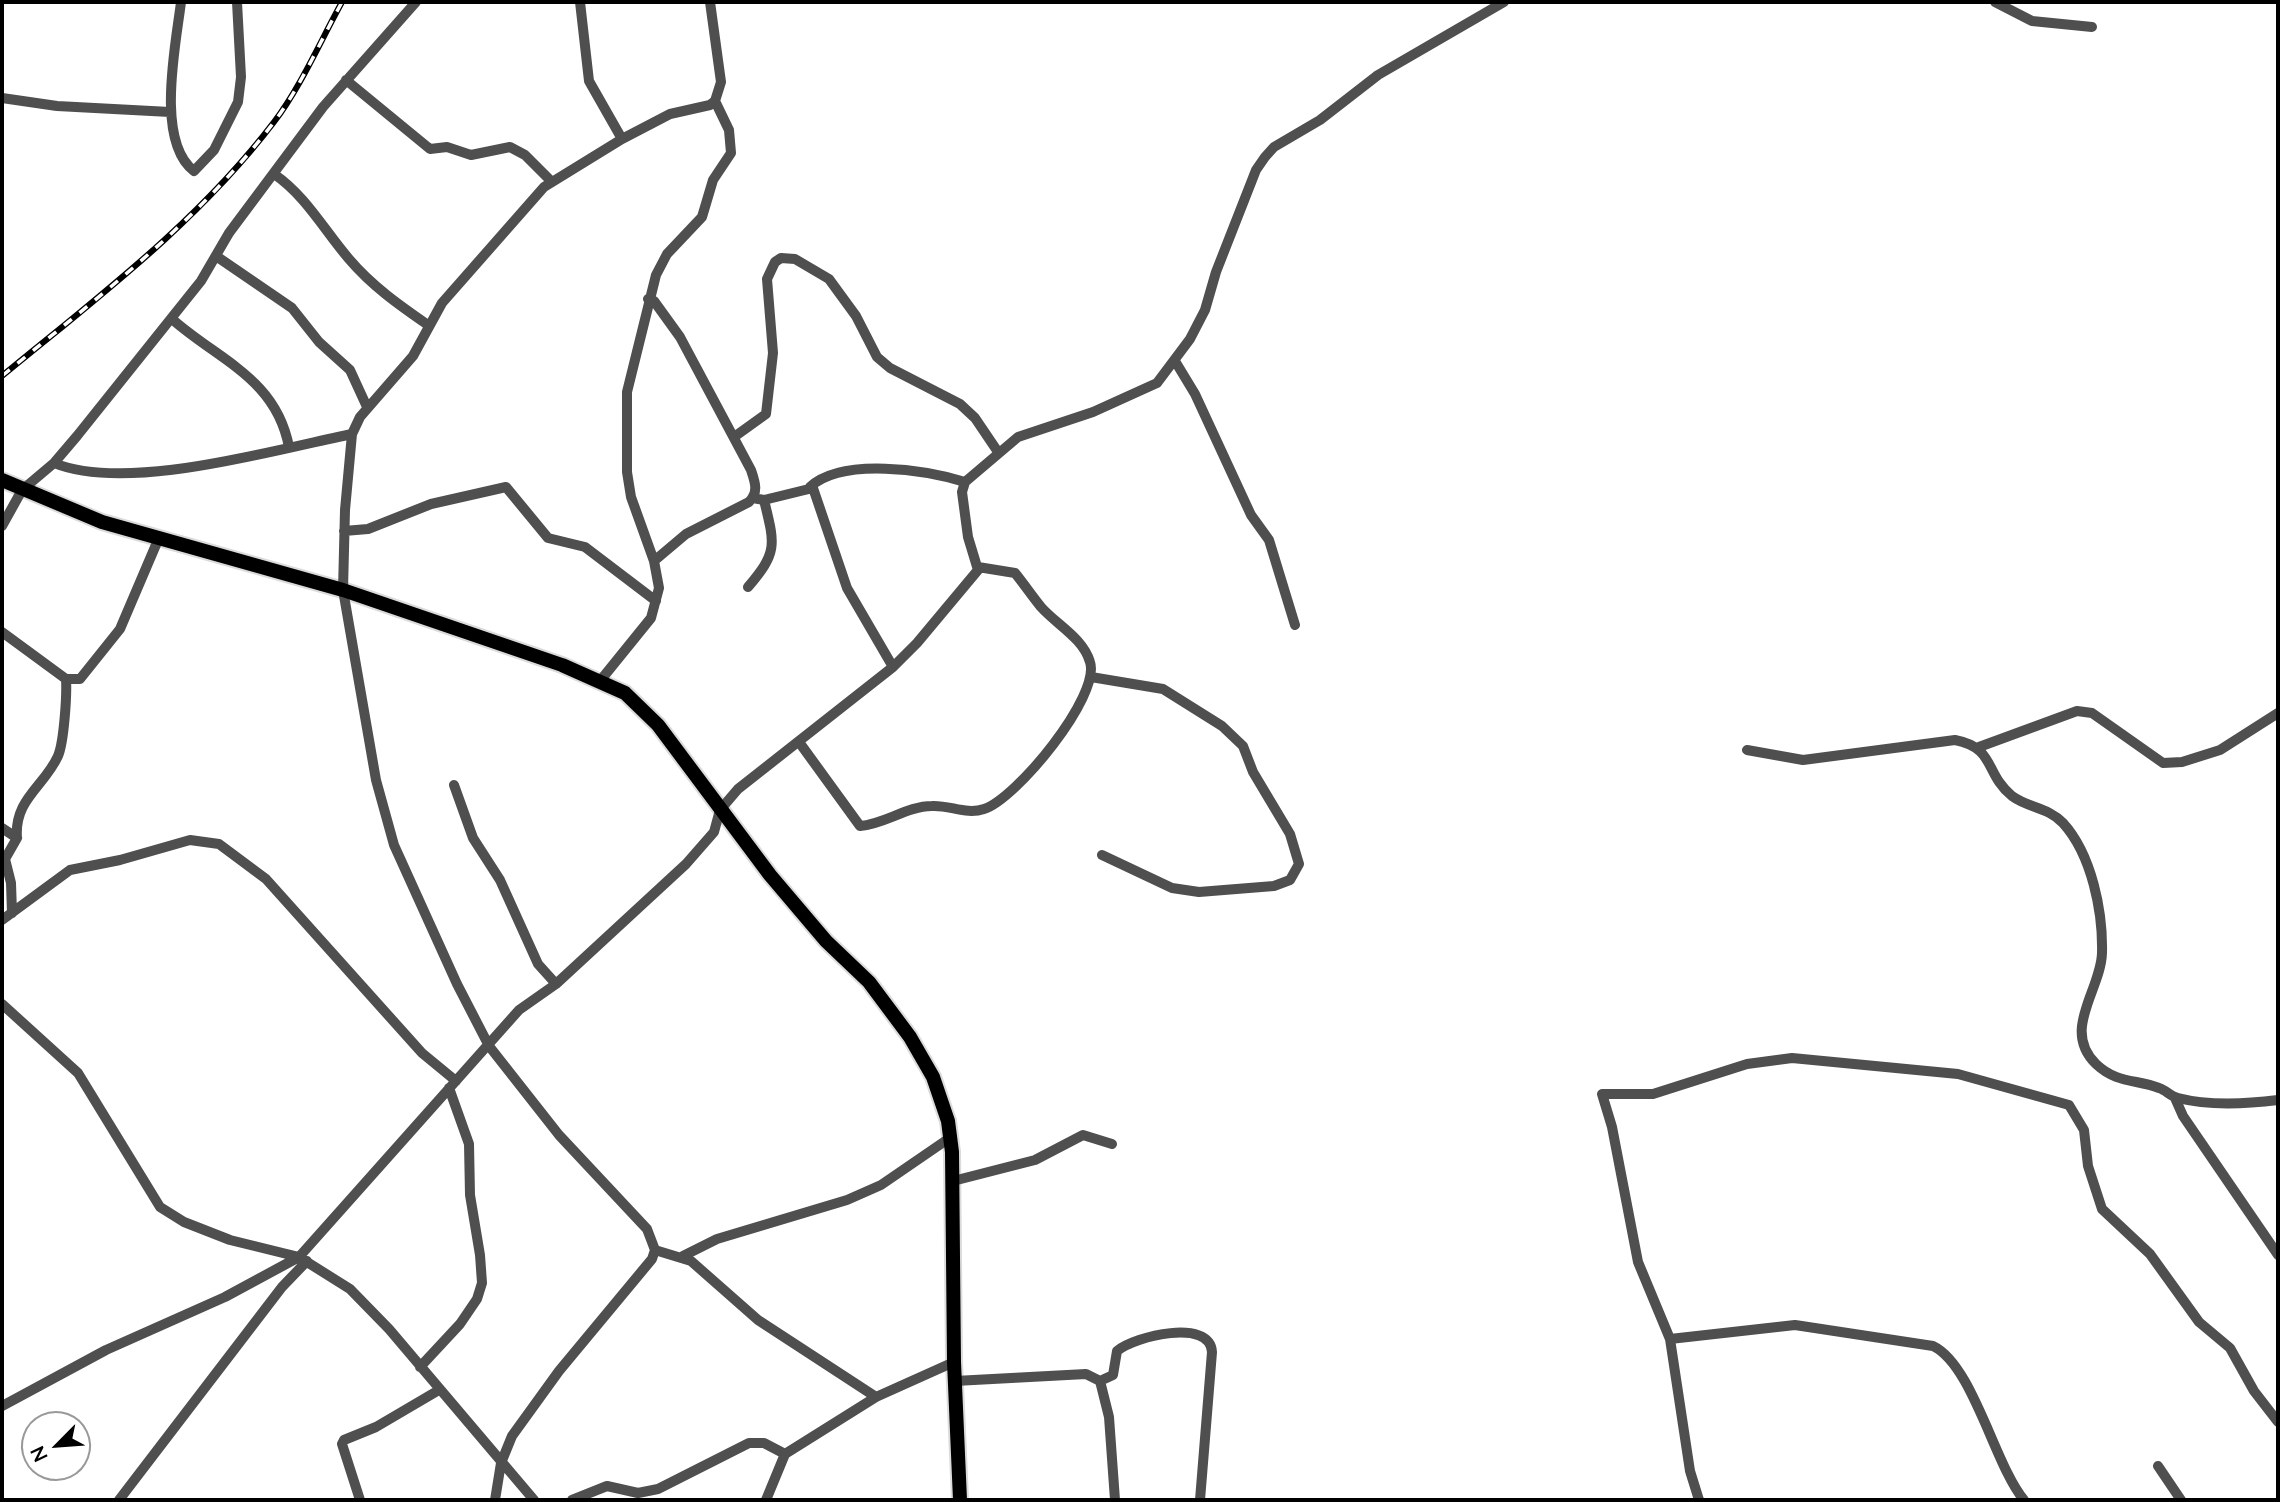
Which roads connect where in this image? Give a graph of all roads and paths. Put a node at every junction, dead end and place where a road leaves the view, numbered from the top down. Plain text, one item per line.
1 (181, 2) edge
2 (237, 2) edge
3 (416, 2) edge
4 (580, 2) edge
5 (710, 2) edge
6 (1504, 2) edge
7 (1994, 2) edge
8 (2092, 27) dead end
9 (346, 80) junction
10 (2, 98) edge
11 (715, 100) junction
12 (170, 112) junction
13 (622, 139) junction
14 (274, 174) junction
15 (552, 182) junction
16 (216, 256) junction
17 (648, 299) junction
18 (172, 319) junction
19 (428, 325) junction
20 (1175, 361) junction
21 (367, 407) junction
22 (352, 434) junction
23 (734, 437) junction
24 (289, 447) junction
25 (999, 452) junction
26 (54, 463) junction
27 (965, 482) junction
28 (4, 483) edge
29 (810, 487) junction
30 (22, 490) junction
31 (758, 499) junction
32 (2, 526) edge
33 (344, 531) junction
34 (158, 540) junction
35 (654, 561) junction
36 (978, 567) junction
37 (748, 587) dead end
38 (342, 590) junction
39 (656, 601) junction
40 (1295, 625) dead end
41 (2, 632) edge
42 (893, 667) junction
43 (1091, 677) junction
44 (66, 679) junction
45 (600, 681) junction
46 (2278, 713) edge
47 (799, 742) junction
48 (1979, 747) junction
49 (1747, 750) dead end
50 (454, 785) dead end
51 (720, 810) junction
52 (2, 828) edge
53 (17, 838) junction
54 (1102, 855) dead end
55 (12, 912) junction
56 (2, 920) edge
57 (556, 984) junction
58 (2, 1004) edge
59 (489, 1046) junction
60 (453, 1084) junction
61 (2175, 1098) junction
62 (2277, 1102) edge
63 (951, 1137) junction
64 (1112, 1144) dead end
65 (953, 1181) junction
66 (655, 1250) junction
67 (2278, 1255) edge
68 (683, 1256) junction
69 (303, 1259) junction
70 (1670, 1339) junction
71 (954, 1362) junction
72 (419, 1367) junction
73 (955, 1381) junction
74 (1100, 1381) junction
75 (439, 1391) junction
76 (876, 1397) junction
77 (2, 1406) edge
78 (2278, 1422) edge
79 (785, 1454) junction
80 (501, 1463) junction
81 (2158, 1466) dead end
82 (2019, 1499) edge
83 (119, 1500) edge
84 (360, 1500) edge
85 (495, 1500) edge
86 (534, 1500) edge
87 (572, 1500) edge
88 (766, 1500) edge
89 (960, 1500) edge
90 (1115, 1500) edge
91 (1200, 1500) edge
92 (1699, 1500) edge
93 (2181, 1500) edge

1 - 12 street
2 - 12 street
3 - 9 street
4 - 13 street
5 - 11 street
6 - 20 street
7 - 8 street
9 - 14 street
9 - 15 street
10 - 12 street
11 - 13 street
11 - 17 street
13 - 15 street
14 - 16 street
14 - 19 street
15 - 19 street
16 - 18 street
16 - 21 street
17 - 23 street
17 - 35 street
18 - 24 street
18 - 26 street
19 - 21 street
20 - 25 street
20 - 40 street
21 - 22 street
22 - 24 street
22 - 33 street
23 - 25 street
23 - 31 street
24 - 26 street
25 - 27 street
26 - 30 street
27 - 29 street
27 - 36 street
28 - 30 main road
29 - 31 street
29 - 42 street
30 - 32 street
30 - 34 main road
31 - 35 street
31 - 37 street
33 - 38 street
33 - 39 street
34 - 38 main road
34 - 44 street
35 - 39 street
36 - 42 street
36 - 43 street
38 - 45 main road
38 - 59 street
39 - 45 street
41 - 44 street
42 - 47 street
43 - 47 street
43 - 54 street
44 - 53 street
45 - 51 main road
46 - 48 street
47 - 51 street
48 - 49 street
48 - 61 street
50 - 57 street
51 - 57 street
51 - 63 main road
52 - 53 street
53 - 55 street
55 - 56 street
55 - 60 street
57 - 59 street
58 - 69 street
59 - 60 street
59 - 66 street
60 - 69 street
60 - 72 street
61 - 62 street
61 - 67 street
63 - 65 main road
63 - 68 street
64 - 65 street
65 - 71 main road
66 - 68 street
66 - 80 street
68 - 76 street
69 - 72 street
69 - 77 street
69 - 83 street
70 - 78 street
70 - 82 street
70 - 92 street
71 - 73 main road
71 - 76 street
72 - 75 street
73 - 74 street
73 - 89 main road
74 - 90 street
74 - 91 street
75 - 80 street
75 - 84 street
76 - 79 street
79 - 87 street
79 - 88 street
80 - 85 street
80 - 86 street
81 - 93 street

